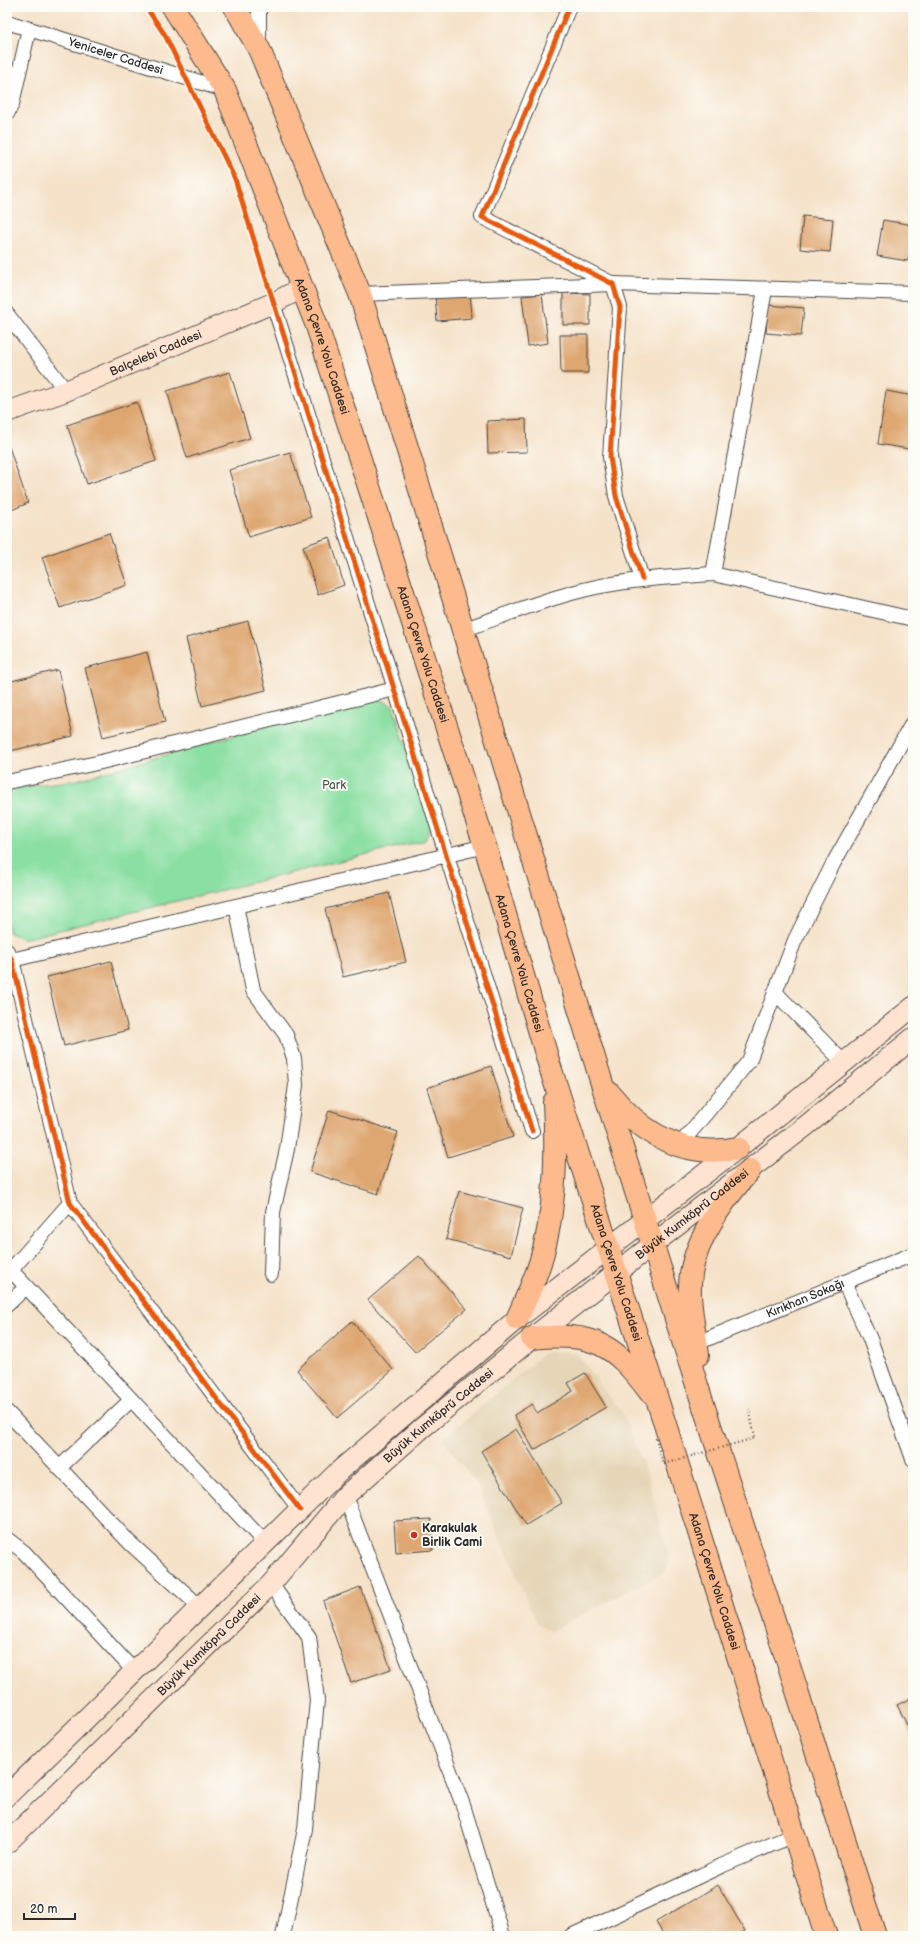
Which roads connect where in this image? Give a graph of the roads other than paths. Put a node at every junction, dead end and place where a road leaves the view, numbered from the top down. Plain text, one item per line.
1 (173, 7) edge
2 (235, 7) edge
3 (259, 7) edge
4 (569, 7) edge
5 (7, 22) edge
6 (29, 29) junction
7 (259, 49) junction
8 (225, 90) junction
9 (7, 114) edge
10 (613, 284) junction
11 (302, 288) junction
12 (765, 290) junction
13 (913, 293) edge
14 (360, 294) junction
15 (273, 303) junction
16 (7, 314) edge
17 (66, 391) junction
18 (7, 412) edge
19 (713, 574) junction
20 (642, 579) junction
21 (913, 619) edge
22 (462, 630) junction
23 (395, 689) junction
24 (912, 728) edge
25 (7, 782) edge
26 (485, 846) junction
27 (447, 855) junction
28 (236, 906) junction
29 (9, 956) edge
30 (775, 992) junction
31 (913, 1007) edge
32 (913, 1038) edge
33 (844, 1063) junction
34 (550, 1067) junction
35 (603, 1087) junction
36 (532, 1131) dead end
37 (679, 1146) junction
38 (738, 1148) junction
39 (750, 1170) junction
40 (70, 1203) junction
41 (645, 1220) junction
42 (653, 1245) junction
43 (609, 1248) junction
44 (913, 1254) edge
45 (9, 1268) edge
46 (616, 1273) junction
47 (271, 1274) dead end
48 (844, 1282) junction
49 (26, 1287) junction
50 (7, 1305) edge
51 (517, 1319) junction
52 (532, 1338) junction
53 (696, 1343) junction
54 (701, 1398) junction
55 (131, 1400) junction
56 (658, 1402) junction
57 (7, 1412) edge
58 (913, 1459) edge
59 (59, 1468) junction
60 (345, 1496) junction
61 (300, 1510) junction
62 (7, 1539) edge
63 (265, 1543) junction
64 (271, 1584) junction
65 (200, 1607) junction
66 (135, 1672) junction
67 (7, 1796) edge
68 (794, 1835) junction
69 (7, 1843) edge
70 (283, 1936) edge
71 (503, 1936) edge
72 (571, 1936) edge
73 (826, 1936) edge
74 (875, 1936) edge

1 - 8 highway, Adana Çevre Yolu Caddesi
2 - 7 highway
3 - 7 street
4 - 10 street
5 - 6 street, Yeniceler Caddesi
6 - 8 street, Yeniceler Caddesi
6 - 9 street
7 - 14 highway
8 - 11 highway, Adana Çevre Yolu Caddesi
10 - 12 street
10 - 14 street
10 - 20 street
11 - 15 main road, Balçelebi Caddesi
11 - 26 highway, Adana Çevre Yolu Caddesi
12 - 13 street
12 - 19 street
14 - 22 highway
15 - 17 main road, Balçelebi Caddesi
15 - 23 street
16 - 17 street
17 - 18 main road, Balçelebi Caddesi
19 - 20 street
19 - 21 street
20 - 22 street
22 - 35 highway
23 - 25 street
23 - 27 street
24 - 30 street
26 - 27 street
26 - 34 highway, Adana Çevre Yolu Caddesi
27 - 28 street
27 - 36 street
28 - 29 street
28 - 47 street
29 - 40 street
30 - 33 street
30 - 37 street
31 - 33 main road, Büyük Kumköprü Caddesi
32 - 39 main road, Büyük Kumköprü Caddesi
33 - 38 main road, Büyük Kumköprü Caddesi
34 - 43 highway, Adana Çevre Yolu Caddesi
34 - 51 highway
35 - 37 highway
35 - 41 highway
37 - 38 highway
38 - 41 main road, Büyük Kumköprü Caddesi
39 - 42 main road, Büyük Kumköprü Caddesi
39 - 53 highway
40 - 45 street
40 - 61 street
41 - 42 highway
41 - 43 main road, Büyük Kumköprü Caddesi
42 - 46 main road, Büyük Kumköprü Caddesi
42 - 54 highway
43 - 46 highway, Adana Çevre Yolu Caddesi
43 - 51 main road, Büyük Kumköprü Caddesi
44 - 48 street, Kırıkhan Sokağı
45 - 49 street
46 - 52 main road, Büyük Kumköprü Caddesi
46 - 56 highway, Adana Çevre Yolu Caddesi
48 - 53 street, Kırıkhan Sokağı
48 - 58 street
49 - 50 street
49 - 55 street
51 - 61 main road, Büyük Kumköprü Caddesi
52 - 56 highway
52 - 60 main road, Büyük Kumköprü Caddesi
53 - 54 highway
54 - 74 highway
55 - 59 street
55 - 63 street
56 - 68 highway, Adana Çevre Yolu Caddesi
57 - 59 street
59 - 65 street
60 - 64 main road, Büyük Kumköprü Caddesi
60 - 71 street
61 - 63 main road, Büyük Kumköprü Caddesi
62 - 66 street
63 - 65 main road, Büyük Kumköprü Caddesi
64 - 69 main road, Büyük Kumköprü Caddesi
64 - 70 street
65 - 66 main road, Büyük Kumköprü Caddesi
66 - 67 main road, Büyük Kumköprü Caddesi
68 - 72 street
68 - 73 highway, Adana Çevre Yolu Caddesi

